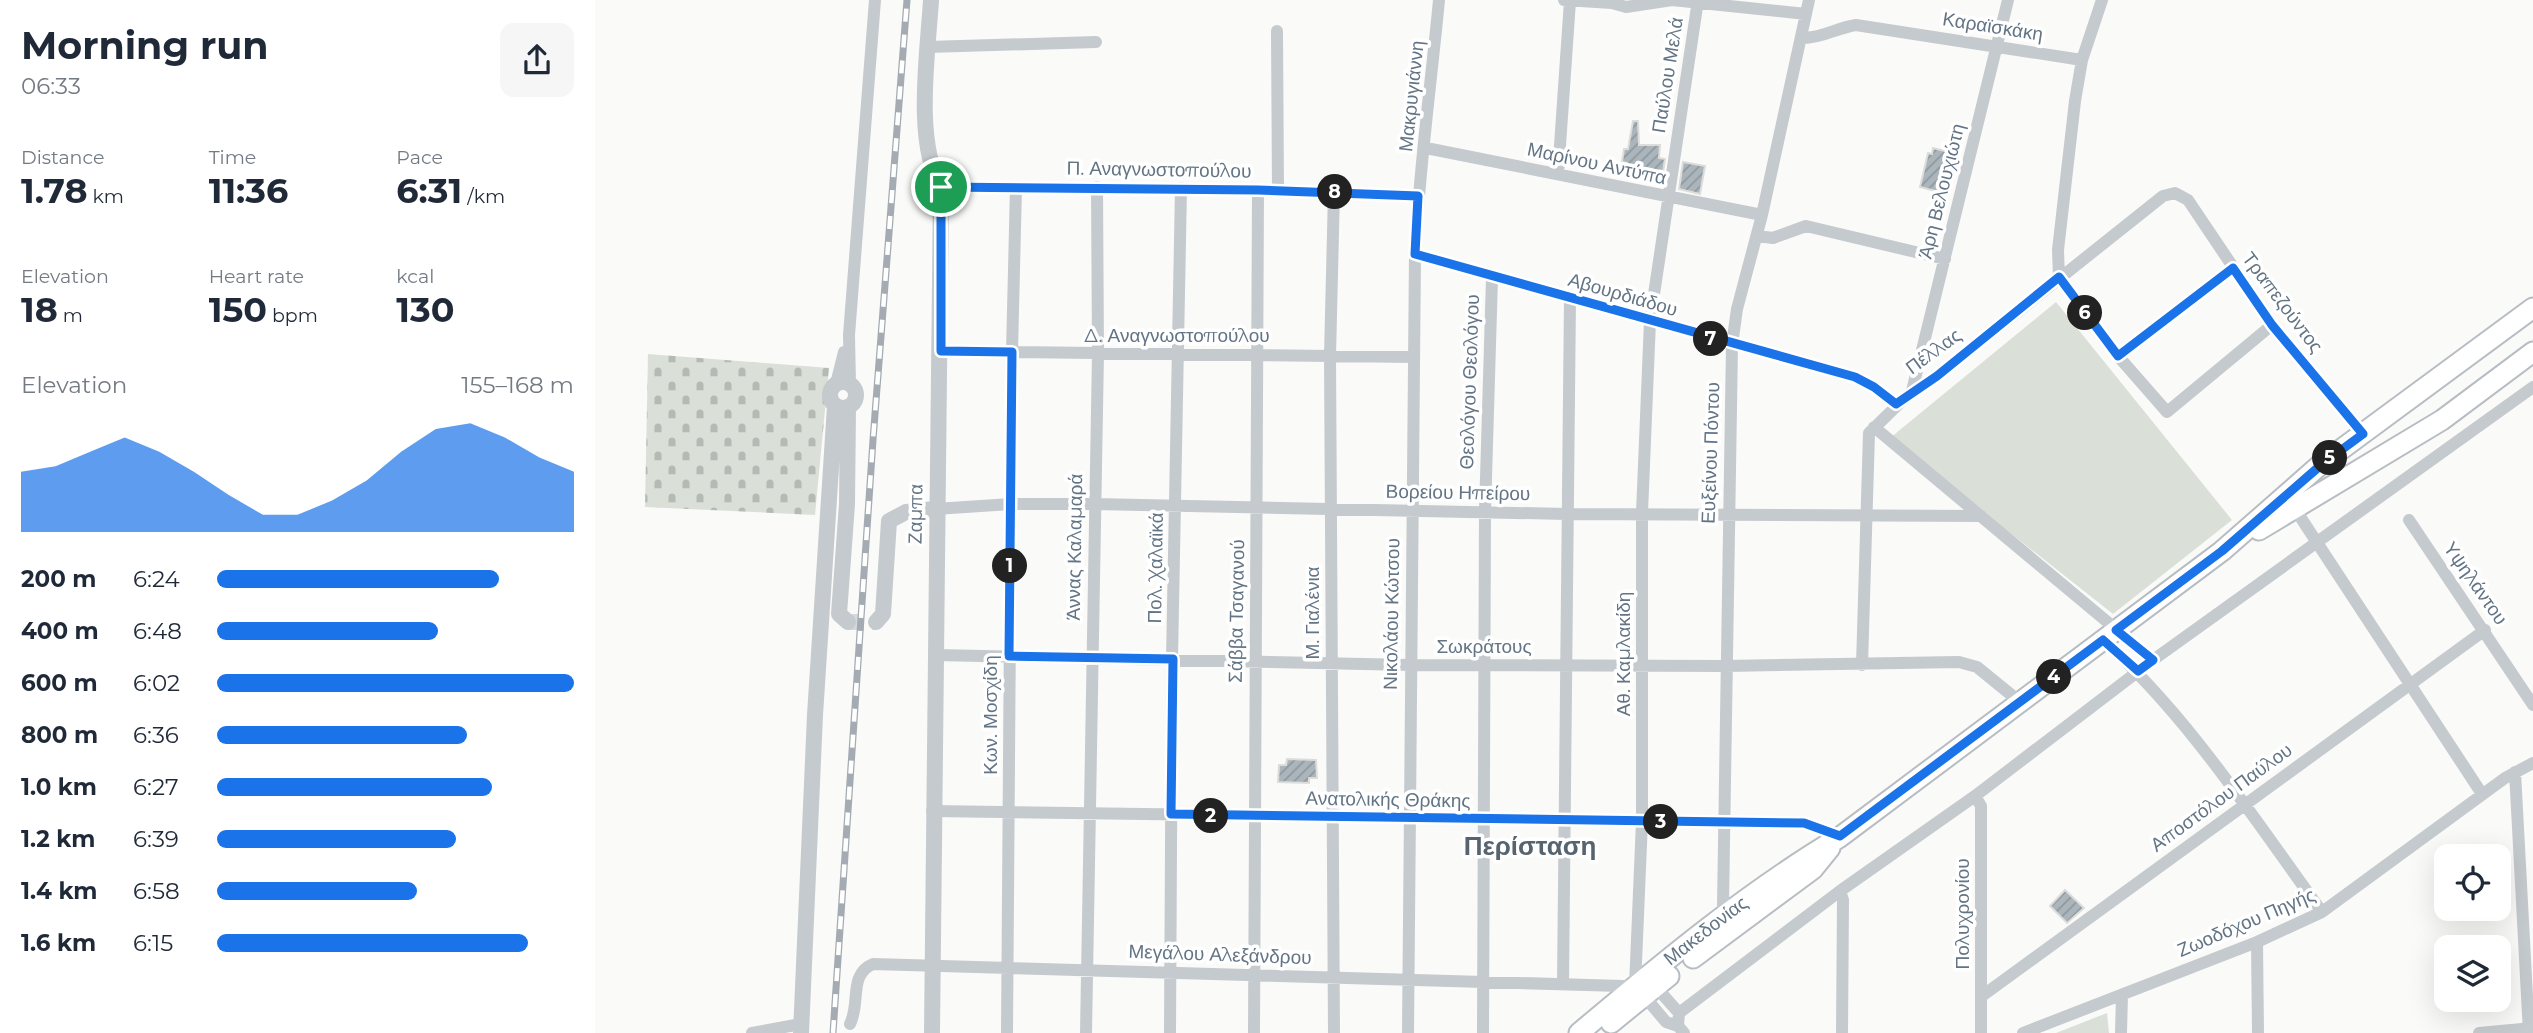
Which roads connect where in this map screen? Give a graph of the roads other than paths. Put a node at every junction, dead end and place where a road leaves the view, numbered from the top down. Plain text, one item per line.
1 (875, 0) edge
2 (931, 0) edge
3 (1439, 0) edge
4 (1564, 0) edge
5 (1809, 0) edge
6 (2008, 0) edge
7 (2102, 0) edge
8 (1570, 1) edge
9 (1613, 1) edge
10 (1697, 2) edge
11 (1806, 14) junction
12 (1277, 31) dead end
13 (1803, 38) junction
14 (1096, 42) dead end
15 (1996, 46) junction
16 (928, 47) junction
17 (2082, 60) junction
18 (1426, 148) junction
19 (1558, 174) junction
20 (941, 187) junction
21 (1016, 187) junction
22 (1097, 187) junction
23 (1181, 188) junction
24 (1258, 190) junction
25 (1278, 191) junction
26 (1334, 192) junction
27 (2175, 193) joint
28 (1418, 196) junction
29 (1668, 197) junction
30 (1762, 215) junction
31 (1757, 236) junction
32 (1415, 254) junction
33 (1945, 259) junction
34 (2233, 268) junction
35 (2059, 277) junction
36 (1492, 278) junction
37 (1570, 298) junction
38 (2533, 308) edge
39 (1650, 321) junction
40 (2272, 325) junction
41 (1732, 345) junction
42 (941, 351) junction
43 (1012, 352) junction
44 (2533, 352) edge
45 (1098, 354) junction
46 (1259, 354) junction
47 (1179, 355) junction
48 (1330, 356) junction
49 (2118, 356) junction
50 (1413, 357) junction
51 (843, 384) joint
52 (2533, 387) edge
53 (1912, 391) junction
54 (1896, 404) junction
55 (841, 406) junction
56 (1874, 427) junction
57 (2363, 434) junction
58 (1011, 504) junction
59 (1094, 504) junction
60 (1176, 505) junction
61 (1257, 508) junction
62 (935, 509) junction
63 (2295, 509) junction
64 (1331, 510) junction
65 (1412, 511) junction
66 (1485, 511) junction
67 (1643, 513) junction
68 (1567, 514) junction
69 (1727, 514) junction
70 (1982, 516) junction
71 (1865, 517) junction
72 (2409, 520) dead end
73 (2317, 542) junction
74 (2222, 551) junction
75 (848, 622) dead end
76 (876, 622) dead end
77 (2486, 630) junction
78 (2110, 635) junction
79 (935, 655) junction
80 (1009, 656) junction
81 (1091, 657) junction
82 (1173, 659) junction
83 (2153, 660) junction
84 (1254, 661) junction
85 (1331, 662) junction
86 (1565, 664) junction
87 (1410, 665) junction
88 (1485, 665) junction
89 (1643, 665) junction
90 (1862, 665) junction
91 (1725, 666) junction
92 (2138, 671) junction
93 (2410, 683) junction
94 (2020, 702) junction
95 (2533, 705) edge
96 (2533, 763) edge
97 (2515, 772) junction
98 (2482, 794) junction
99 (1975, 796) junction
100 (2244, 804) junction
101 (932, 811) junction
102 (1010, 813) junction
103 (1171, 814) junction
104 (1089, 815) junction
105 (1253, 817) junction
106 (1333, 817) junction
107 (1410, 819) junction
108 (1486, 819) junction
109 (1565, 819) junction
110 (1642, 821) junction
111 (1722, 824) junction
112 (1840, 836) junction
113 (1840, 891) junction
114 (2322, 912) junction
115 (1727, 916) junction
116 (2257, 942) junction
117 (933, 965) junction
118 (1007, 967) junction
119 (1087, 970) junction
120 (1170, 972) junction
121 (1255, 974) junction
122 (1333, 977) junction
123 (1408, 979) junction
124 (1482, 981) junction
125 (1563, 984) junction
126 (1645, 990) junction
127 (2122, 995) junction
128 (1982, 996) junction
129 (850, 1024) dead end
130 (1681, 1024) edge
131 (801, 1029) edge
132 (2531, 1030) edge
133 (752, 1033) edge
134 (932, 1033) edge
135 (1007, 1033) edge
136 (1086, 1033) edge
137 (1170, 1033) edge
138 (1254, 1033) edge
139 (1333, 1033) edge
140 (1408, 1033) edge
141 (1483, 1033) edge
142 (1579, 1033) edge
143 (1599, 1033) edge
144 (1842, 1033) edge
145 (1981, 1033) edge
146 (2023, 1033) edge
147 (2121, 1033) edge
148 (2258, 1033) edge
149 (2479, 1033) edge

1 - 51 street
2 - 16 street, Ζαμπα
3 - 18 street, Μακρυγιάννη
4 - 8 street
5 - 11 street, Ευξείνου Πόντου
6 - 15 street, Άρη Βελουχιώτη
7 - 17 street
8 - 9 street
8 - 19 street
9 - 10 street
10 - 11 street
10 - 29 street, Παύλου Μελά
11 - 13 street, Ευξείνου Πόντου
12 - 25 street
13 - 15 street, Καραϊσκάκη
13 - 30 street, Ευξείνου Πόντου
14 - 16 street
15 - 17 street, Καραϊσκάκη
15 - 33 street, Άρη Βελουχιώτη
16 - 20 street, Ζαμπα
17 - 35 street
18 - 19 street, Μαρίνου Αντύπα
18 - 28 street, Μακρυγιάννη
19 - 29 street, Μαρίνου Αντύπα
20 - 21 street, Π. Αναγνωστοπούλου
20 - 42 street, Ζαμπα
21 - 22 street, Π. Αναγνωστοπούλου
21 - 43 street, Κων. Μοσχίδη
22 - 23 street, Π. Αναγνωστοπούλου
22 - 45 street, Άννας Καλαμαρά
23 - 24 street, Π. Αναγνωστοπούλου
23 - 47 street, Πολ. Χαλαϊκά
24 - 25 street, Π. Αναγνωστοπούλου
24 - 46 street, Σάββα Τσαγανού
25 - 26 street, Π. Αναγνωστοπούλου
26 - 28 street, Π. Αναγνωστοπούλου
26 - 48 street, Μ. Γιαλένια
27 - 34 street, Τραπεζούντος
27 - 35 street, Πέλλας
28 - 32 street, Νικολάου Κώτσου
29 - 30 street, Μαρίνου Αντύπα
29 - 39 street, Παύλου Μελά
30 - 31 street, Ευξείνου Πόντου
31 - 33 street
31 - 41 street, Ευξείνου Πόντου
32 - 36 street, Αβουρδιάδου
32 - 50 street, Νικολάου Κώτσου
33 - 53 street, Άρη Βελουχιώτη
34 - 40 street, Τραπεζούντος
34 - 49 street
35 - 49 street
35 - 53 street, Πέλλας
36 - 37 street, Αβουρδιάδου
36 - 66 street, Θεολόγου Θεολόγου
37 - 39 street, Αβουρδιάδου
37 - 68 street
38 - 57 main road
39 - 41 street, Αβουρδιάδου
39 - 67 street, Αθ. Καμλακίδη
40 - 49 street
40 - 57 street, Τραπεζούντος
41 - 54 street, Αβουρδιάδου
41 - 69 street, Ευξείνου Πόντου
42 - 43 street, Δ. Αναγνωστοπούλου
42 - 62 street, Ζαμπα
43 - 45 street, Δ. Αναγνωστοπούλου
43 - 58 street, Κων. Μοσχίδη
44 - 63 main road
45 - 47 street, Δ. Αναγνωστοπούλου
45 - 59 street, Άννας Καλαμαρά
46 - 47 street, Δ. Αναγνωστοπούλου
46 - 48 street, Δ. Αναγνωστοπούλου
46 - 61 street, Σάββα Τσαγανού
47 - 60 street, Πολ. Χαλαϊκά
48 - 50 street, Δ. Αναγνωστοπούλου
48 - 64 street, Μ. Γιαλένια
50 - 65 street, Νικολάου Κώτσου
51 - 55 street
52 - 73 street
53 - 54 street, Πέλλας
54 - 56 street, Πέλλας
55 - 75 street
55 - 131 street
56 - 70 street
56 - 71 street
57 - 74 main road
58 - 59 street, Βορείου Ηπείρου
58 - 62 street, Βορείου Ηπείρου
58 - 80 street, Κων. Μοσχίδη
59 - 60 street, Βορείου Ηπείρου
59 - 81 street, Άννας Καλαμαρά
60 - 61 street, Βορείου Ηπείρου
60 - 82 street, Πολ. Χαλαϊκά
61 - 64 street, Βορείου Ηπείρου
61 - 84 street, Σάββα Τσαγανού
62 - 76 street
62 - 79 street, Ζαμπα
63 - 73 street
63 - 74 main road
64 - 65 street, Βορείου Ηπείρου
64 - 85 street, Μ. Γιαλένια
65 - 66 street, Βορείου Ηπείρου
65 - 87 street, Νικολάου Κώτσου
66 - 68 street, Βορείου Ηπείρου
66 - 88 street, Θεολόγου Θεολόγου
67 - 68 street, Βορείου Ηπείρου
67 - 69 street, Βορείου Ηπείρου
67 - 89 street, Αθ. Καμλακίδη
68 - 86 street
69 - 71 street, Βορείου Ηπείρου
69 - 91 street, Ευξείνου Πόντου
70 - 71 street, Βορείου Ηπείρου
70 - 78 street
71 - 90 street
72 - 77 street, Υψηλάντου
73 - 83 street
73 - 93 street
74 - 78 main road, Μακεδονίας
77 - 93 street, Αποστόλου Παύλου
77 - 95 street, Υψηλάντου
78 - 83 street
78 - 92 street
78 - 94 main road, Μακεδονίας
79 - 80 street, Σωκράτους
79 - 101 street, Ζαμπα
80 - 81 street, Σωκράτους
80 - 102 street, Κων. Μοσχίδη
81 - 82 street, Σωκράτους
81 - 104 street, Άννας Καλαμαρά
82 - 84 street, Σωκράτους
82 - 103 street, Πολ. Χαλαϊκά
83 - 92 street
84 - 85 street, Σωκράτους
84 - 105 street, Σάββα Τσαγανού
85 - 87 street, Σωκράτους
85 - 106 street, Μ. Γιαλένια
86 - 88 street, Σωκράτους
86 - 89 street, Σωκράτους
86 - 109 street
87 - 88 street, Σωκράτους
87 - 107 street, Νικολάου Κώτσου
88 - 108 street, Θεολόγου Θεολόγου
89 - 91 street, Σωκράτους
89 - 110 street, Αθ. Καμλακίδη
90 - 91 street, Σωκράτους
90 - 94 street, Σωκράτους
91 - 111 street, Ευξείνου Πόντου
92 - 99 street
92 - 100 street
93 - 98 street
93 - 100 street, Αποστόλου Παύλου
94 - 112 main road, Μακεδονίας
96 - 97 street, Ζωοδόχου Πηγής
97 - 98 street, Ζωοδόχου Πηγής
97 - 132 street
98 - 114 street, Ζωοδόχου Πηγής
99 - 113 street
99 - 128 street, Πολυχρονίου
100 - 114 street
100 - 128 street, Αποστόλου Παύλου
101 - 102 street, Ανατολικής Θράκης
101 - 117 street, Ζαμπα
102 - 104 street, Ανατολικής Θράκης
102 - 118 street, Κων. Μοσχίδη
103 - 104 street, Ανατολικής Θράκης
103 - 105 street, Ανατολικής Θράκης
103 - 120 street, Πολ. Χαλαϊκά
104 - 119 street, Άννας Καλαμαρά
105 - 106 street, Ανατολικής Θράκης
105 - 121 street, Σάββα Τσαγανού
106 - 107 street, Ανατολικής Θράκης
106 - 122 street, Μ. Γιαλένια
107 - 108 street, Ανατολικής Θράκης
107 - 123 street, Νικολάου Κώτσου
108 - 109 street, Ανατολικής Θράκης
108 - 124 street, Θεολόγου Θεολόγου
109 - 110 street, Ανατολικής Θράκης
109 - 125 street
110 - 111 street, Ανατολικής Θράκης
110 - 126 street, Αθ. Καμλακίδη
111 - 112 street, Ανατολικής Θράκης
111 - 115 street, Ευξείνου Πόντου
112 - 115 main road, Μακεδονίας
112 - 126 main road, Μακεδονίας
113 - 130 street
113 - 144 street
114 - 116 street, Ζωοδόχου Πηγής
115 - 126 main road, Μακεδονίας
116 - 127 street, Ζωοδόχου Πηγής
116 - 148 street
117 - 118 street, Μεγάλου Αλεξάνδρου
117 - 129 street, Μεγάλου Αλεξάνδρου
117 - 134 street, Ζαμπα
118 - 119 street, Μεγάλου Αλεξάνδρου
118 - 135 street, Κων. Μοσχίδη
119 - 120 street, Μεγάλου Αλεξάνδρου
119 - 136 street, Άννας Καλαμαρά
120 - 121 street, Μεγάλου Αλεξάνδρου
120 - 137 street, Πολ. Χαλαϊκά
121 - 122 street, Μεγάλου Αλεξάνδρου
121 - 138 street, Σάββα Τσαγανού
122 - 123 street, Μεγάλου Αλεξάνδρου
122 - 139 street, Μ. Γιαλένια
123 - 124 street, Μεγάλου Αλεξάνδρου
123 - 140 street, Νικολάου Κώτσου
124 - 125 street, Μεγάλου Αλεξάνδρου
124 - 141 street, Θεολόγου Θεολόγου
125 - 126 street, Μεγάλου Αλεξάνδρου
126 - 130 street
126 - 142 main road, Μακεδονίας
126 - 143 main road, Μακεδονίας
127 - 146 street, Ζωοδόχου Πηγής
127 - 147 street
128 - 145 street, Πολυχρονίου
131 - 133 street
132 - 149 street

